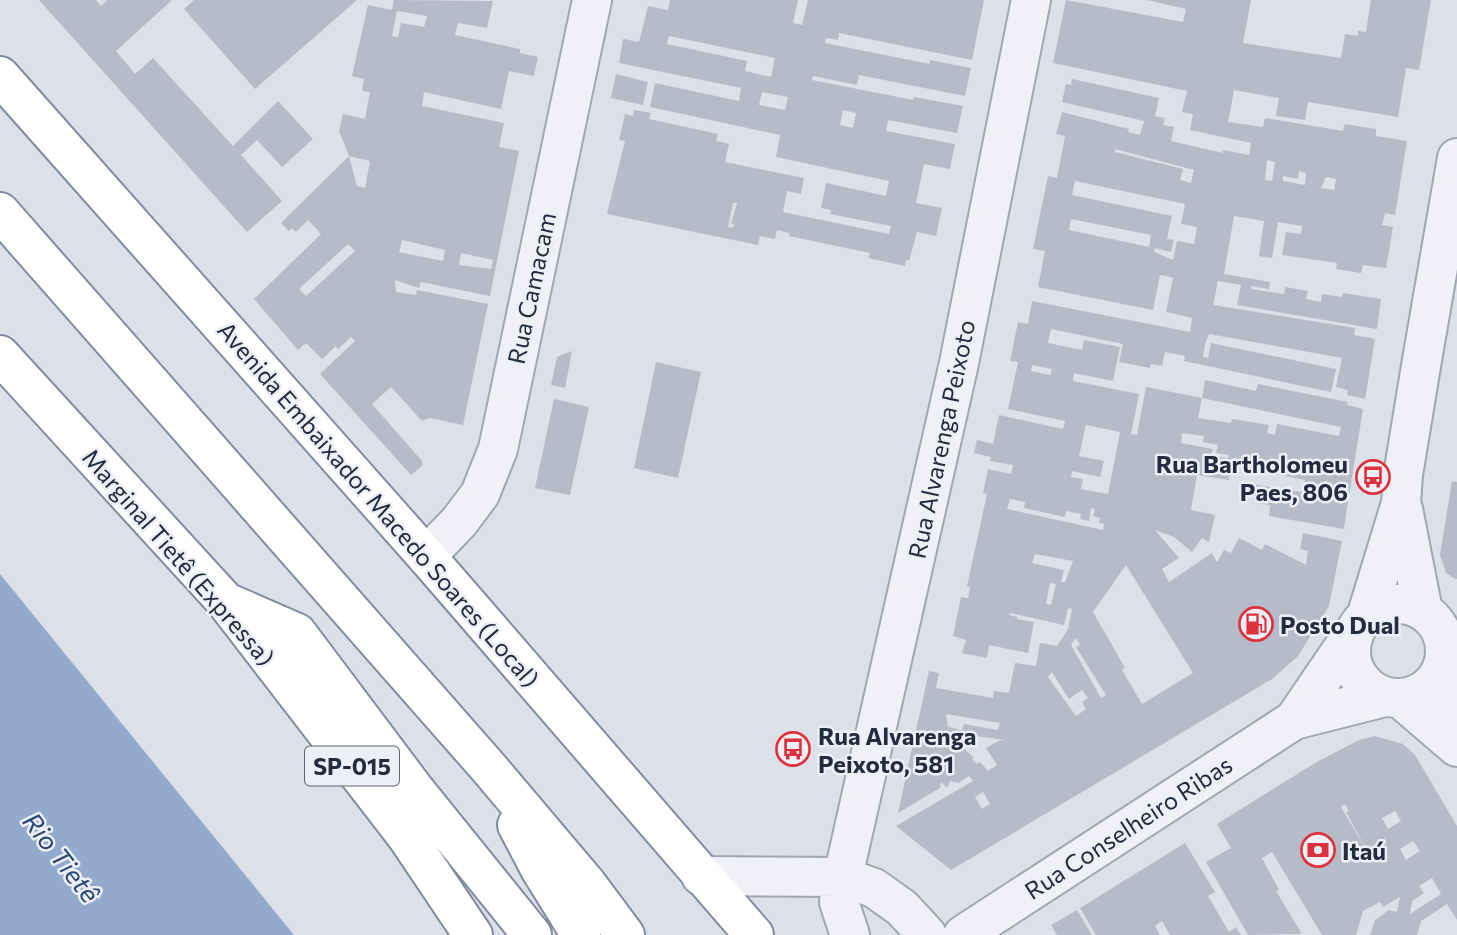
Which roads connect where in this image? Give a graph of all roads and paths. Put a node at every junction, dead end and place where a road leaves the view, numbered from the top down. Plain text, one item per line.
1 (592, 0) edge
2 (1031, 0) edge
3 (0, 76) edge
4 (1457, 158) edge
5 (0, 212) edge
6 (0, 355) edge
7 (1401, 503) junction
8 (426, 556) junction
9 (225, 601) junction
10 (1437, 613) edge
11 (1361, 623) junction
12 (1448, 657) edge
13 (1393, 698) junction
14 (1457, 716) edge
15 (1294, 720) junction
16 (1457, 747) edge
17 (488, 767) junction
18 (701, 876) junction
19 (843, 877) junction
20 (473, 935) edge
21 (532, 935) edge
22 (581, 935) edge
23 (625, 935) edge
24 (754, 935) edge
25 (850, 935) edge
26 (926, 935) edge
27 (963, 935) edge

1 - 8 street, Rua Camacam
2 - 19 street, Rua Alvarenga Peixoto
3 - 8 highway, Avenida Embaixador Macedo Soares (Local)
4 - 7 street
5 - 17 highway
6 - 9 highway, Marginal Tietê (Expressa) / SP-015
7 - 10 street
7 - 11 street
8 - 18 highway, Avenida Embaixador Macedo Soares (Local)
9 - 20 highway, Marginal Tietê (Expressa) / SP-015
9 - 21 highway
10 - 11 street
10 - 12 street
11 - 13 street
11 - 15 street, Rua Conselheiro Ribas
12 - 13 street
12 - 14 street
13 - 15 street, Rua Conselheiro Ribas
13 - 16 street
15 - 27 street, Rua Conselheiro Ribas
17 - 22 highway
17 - 23 highway
18 - 19 street
18 - 24 highway, Avenida Embaixador Macedo Soares (Local)
19 - 25 street
19 - 26 street

